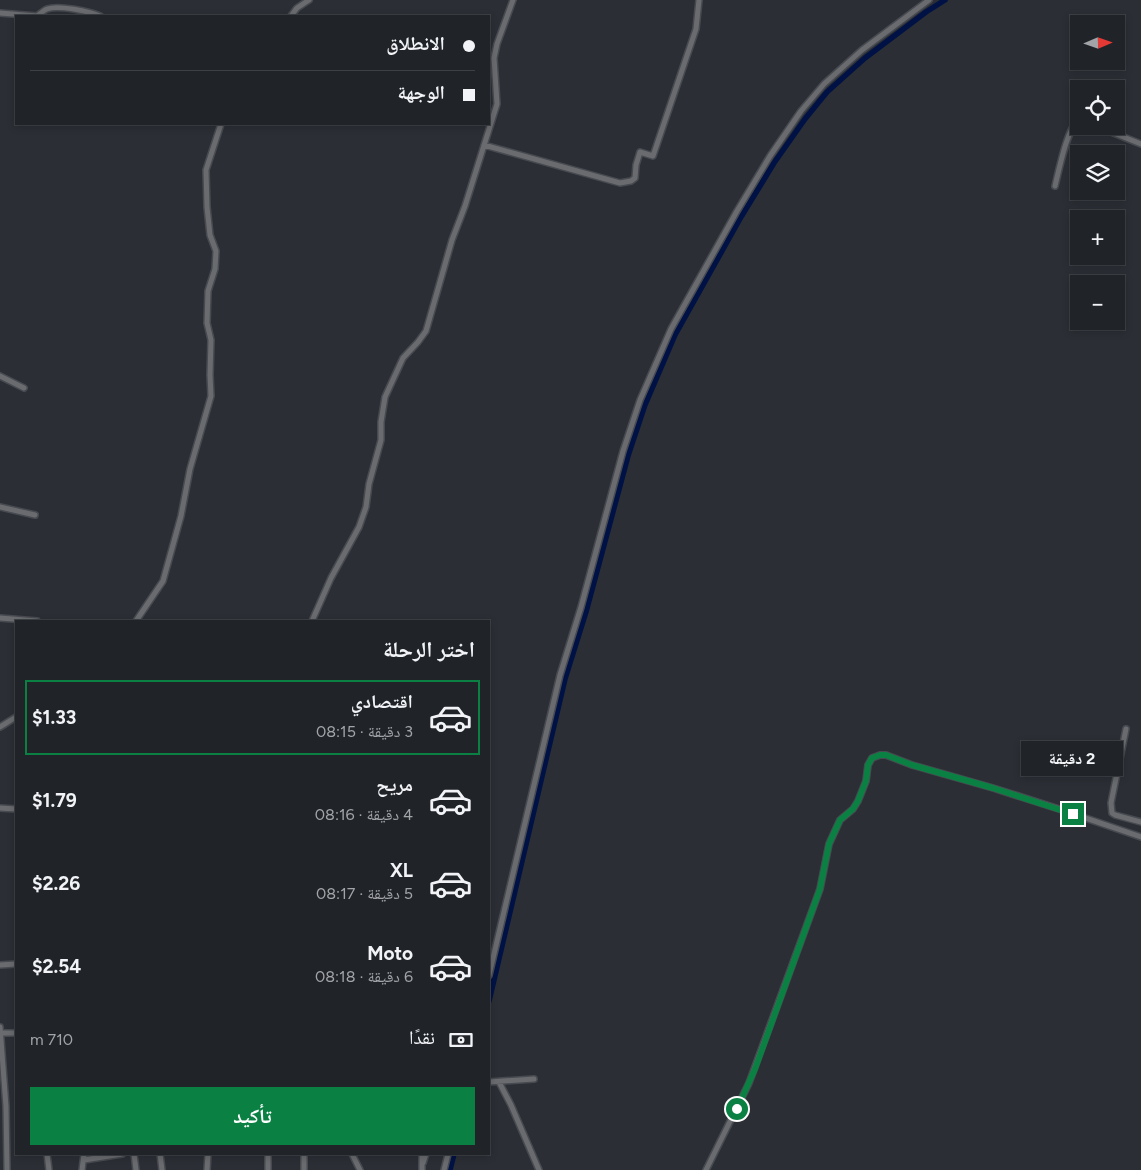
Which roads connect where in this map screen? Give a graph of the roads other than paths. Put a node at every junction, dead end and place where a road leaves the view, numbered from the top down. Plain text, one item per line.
1 (309, 0) edge
2 (513, 0) edge
3 (699, 0) edge
4 (929, 0) edge
5 (0, 12) edge
6 (28, 15) edge
7 (38, 15) edge
8 (98, 15) edge
9 (292, 15) edge
10 (221, 125) edge
11 (1070, 133) edge
12 (1118, 135) edge
13 (1141, 144) edge
14 (484, 145) junction
15 (1055, 186) dead end
16 (0, 376) edge
17 (24, 388) dead end
18 (0, 507) edge
19 (34, 515) dead end
20 (0, 618) edge
21 (25, 620) edge
22 (137, 620) edge
23 (312, 620) edge
24 (15, 718) edge
25 (0, 726) edge
26 (1126, 729) dead end
27 (0, 808) edge
28 (15, 808) edge
29 (1141, 822) edge
30 (1141, 837) edge
31 (15, 964) edge
32 (0, 965) edge
33 (490, 971) edge
34 (0, 1031) edge
35 (15, 1033) edge
36 (534, 1079) dead end
37 (490, 1082) edge
38 (499, 1082) junction
39 (47, 1155) edge
40 (84, 1155) edge
41 (116, 1155) edge
42 (134, 1155) edge
43 (160, 1155) edge
44 (208, 1155) edge
45 (268, 1155) edge
46 (304, 1155) edge
47 (352, 1155) edge
48 (422, 1155) edge
49 (426, 1155) edge
50 (448, 1155) edge
51 (84, 1160) junction
52 (422, 1168) edge
53 (0, 1170) edge
54 (8, 1170) edge
55 (48, 1170) edge
56 (82, 1170) edge
57 (136, 1170) edge
58 (162, 1170) edge
59 (207, 1170) edge
60 (268, 1170) edge
61 (304, 1170) edge
62 (360, 1170) edge
63 (444, 1170) edge
64 (539, 1170) edge
65 (706, 1170) edge

1 - 9 street
2 - 14 street
3 - 14 street
4 - 33 street
5 - 6 street
7 - 8 street
10 - 22 street
11 - 15 street
12 - 13 street
14 - 23 street
16 - 17 street
18 - 19 street
20 - 21 street
24 - 25 street
26 - 29 street
27 - 28 street
30 - 65 street
31 - 32 street
34 - 35 street
34 - 54 street
36 - 38 street
37 - 38 street
38 - 64 street
39 - 55 street
40 - 51 street
41 - 51 street
42 - 57 street
43 - 58 street
44 - 59 street
45 - 60 street
46 - 61 street
47 - 62 street
48 - 52 street
49 - 52 street
50 - 63 street
51 - 56 street
53 - 54 street

